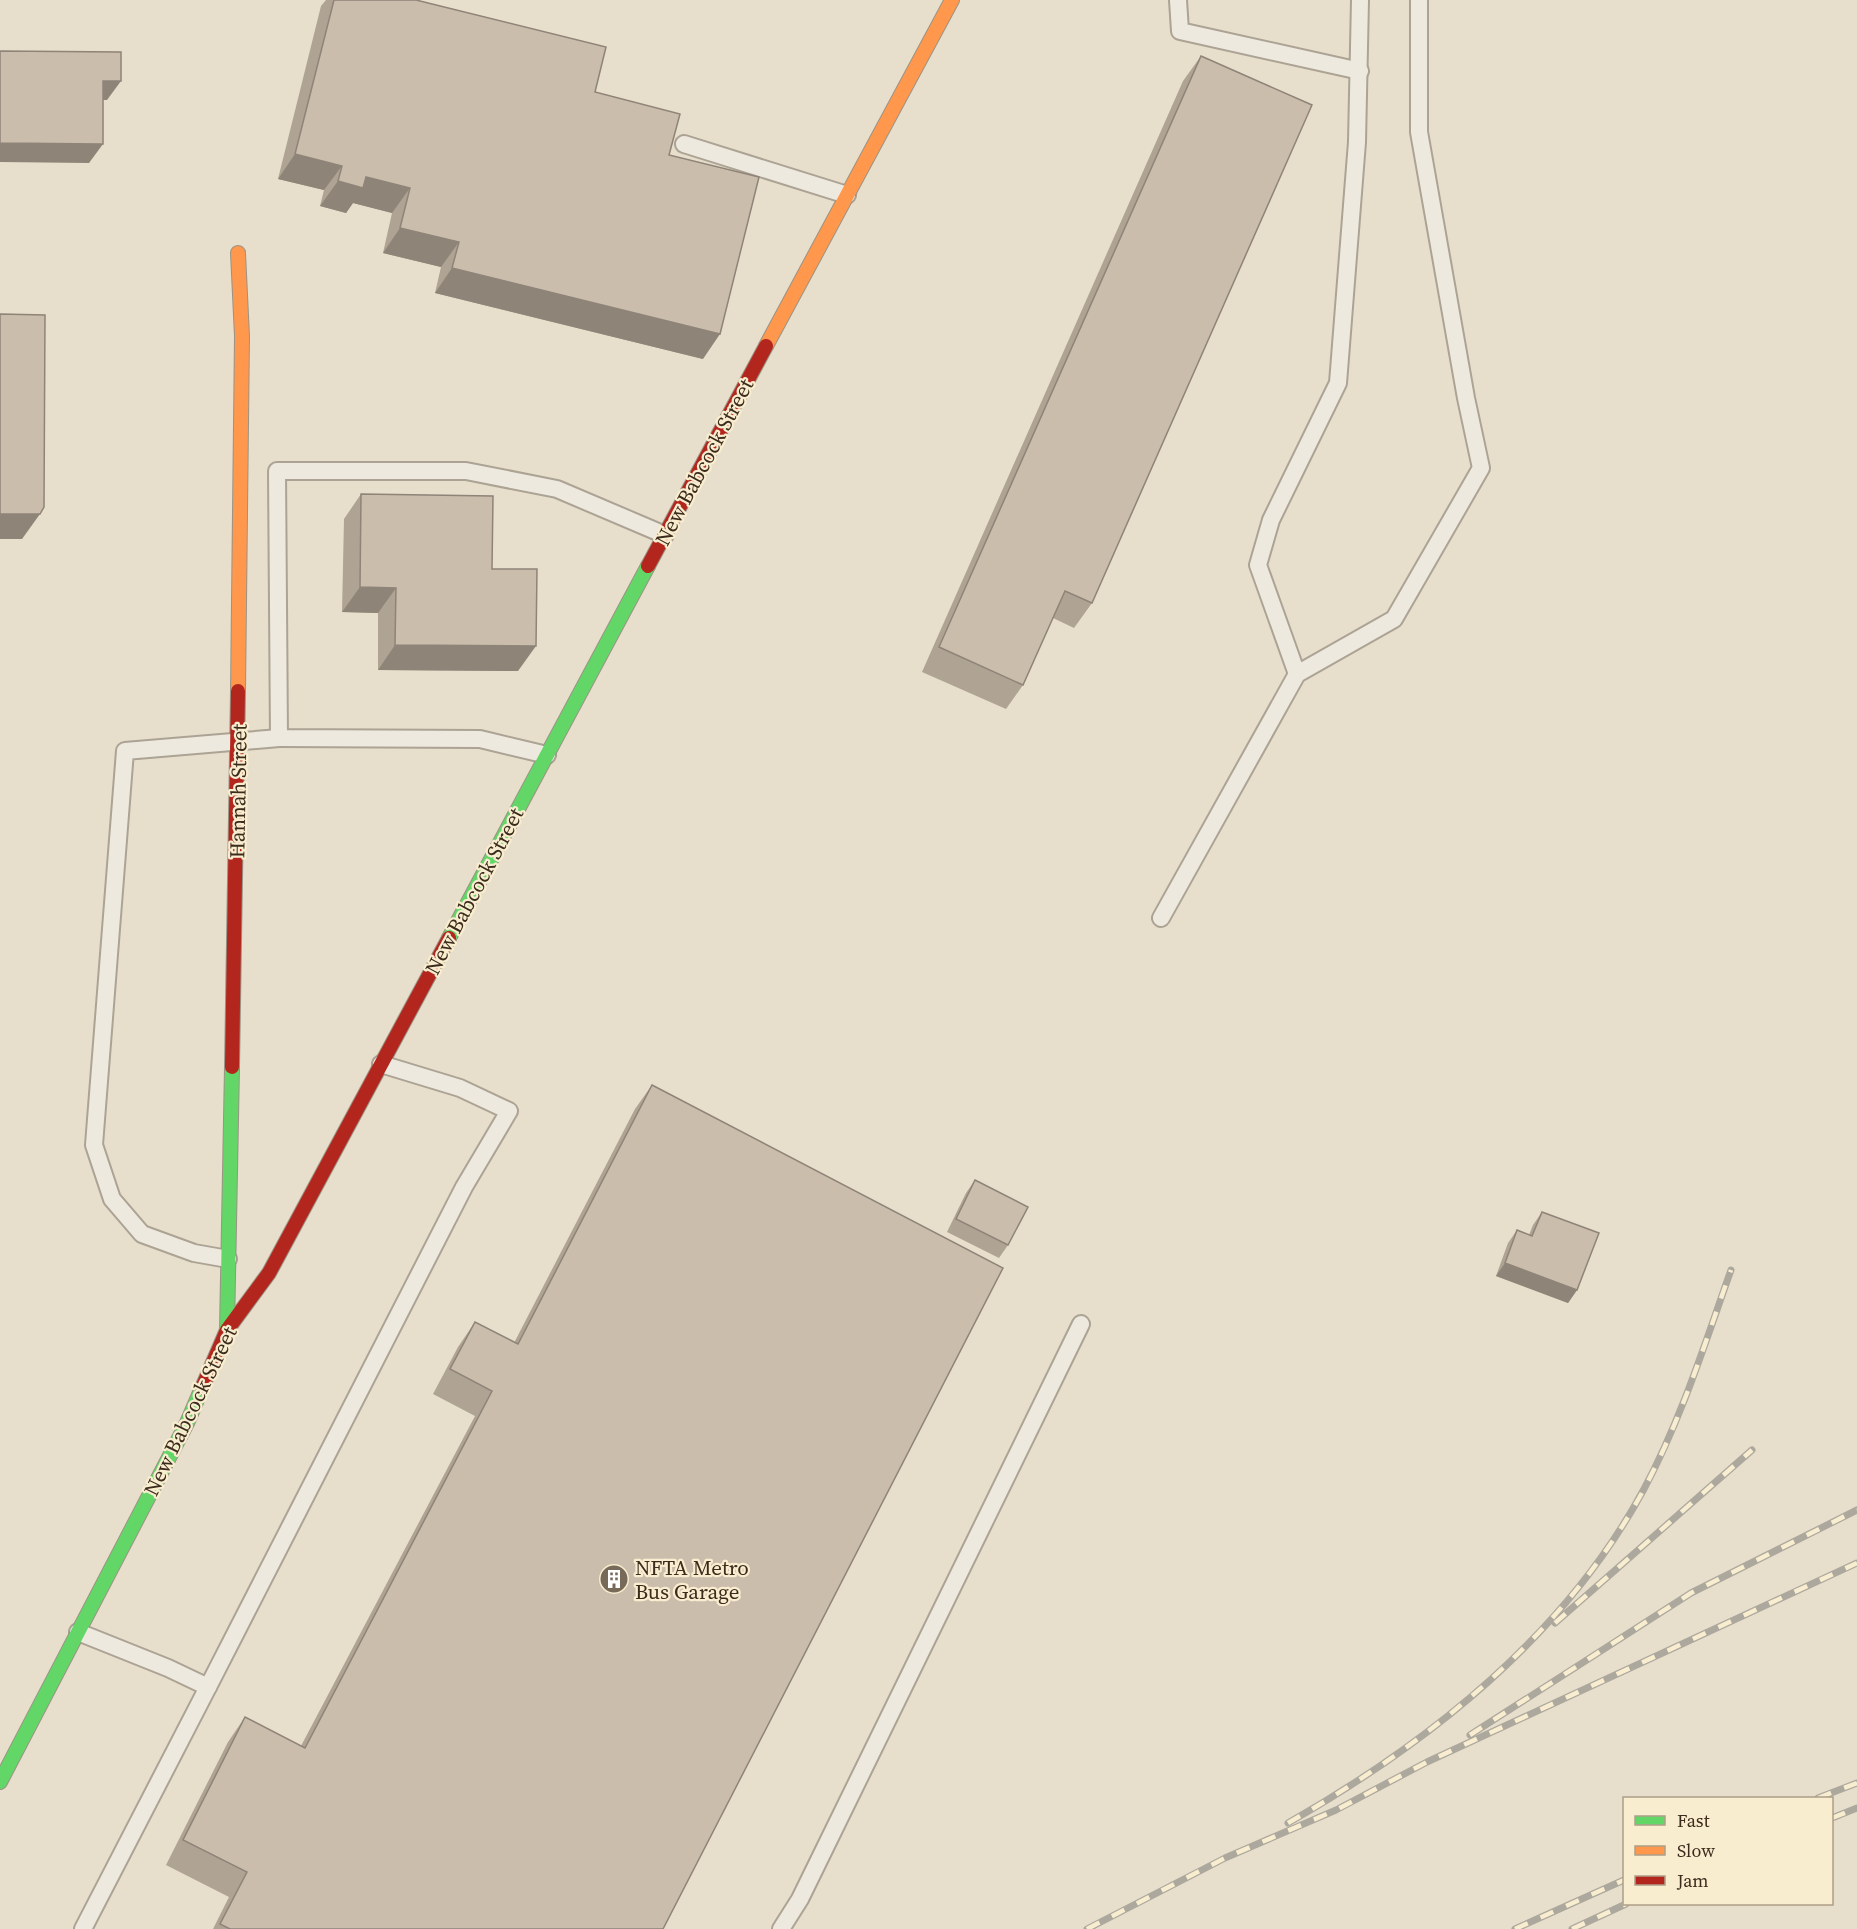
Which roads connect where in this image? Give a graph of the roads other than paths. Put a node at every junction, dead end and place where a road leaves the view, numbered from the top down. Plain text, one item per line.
1 (952, 0) edge
2 (1178, 0) edge
3 (1360, 0) edge
4 (1419, 0) edge
5 (1360, 71) junction
6 (684, 144) dead end
7 (847, 195) junction
8 (238, 253) dead end
9 (260, 470) junction
10 (665, 535) junction
11 (1297, 674) junction
12 (279, 738) junction
13 (239, 742) junction
14 (547, 755) junction
15 (1161, 918) dead end
16 (381, 1064) junction
17 (228, 1259) junction
18 (1082, 1324) dead end
19 (227, 1330) junction
20 (78, 1632) junction
21 (208, 1687) junction
22 (0, 1782) edge
23 (83, 1929) edge
24 (781, 1929) edge

1 - 7 street, New Babcock Street
2 - 5 lane
3 - 5 lane
4 - 11 lane
5 - 11 lane
6 - 7 lane
7 - 10 street, New Babcock Street
8 - 9 street, Hannah Street
9 - 10 lane
9 - 12 lane
9 - 13 street, Hannah Street
10 - 14 street, New Babcock Street
11 - 15 lane
12 - 13 lane
12 - 14 lane
13 - 17 street, Hannah Street
13 - 17 lane
14 - 16 street, New Babcock Street
16 - 19 street, New Babcock Street
16 - 21 lane
17 - 19 street, Hannah Street
18 - 24 lane
19 - 20 street, New Babcock Street
20 - 21 lane
20 - 22 street, New Babcock Street
21 - 23 lane

